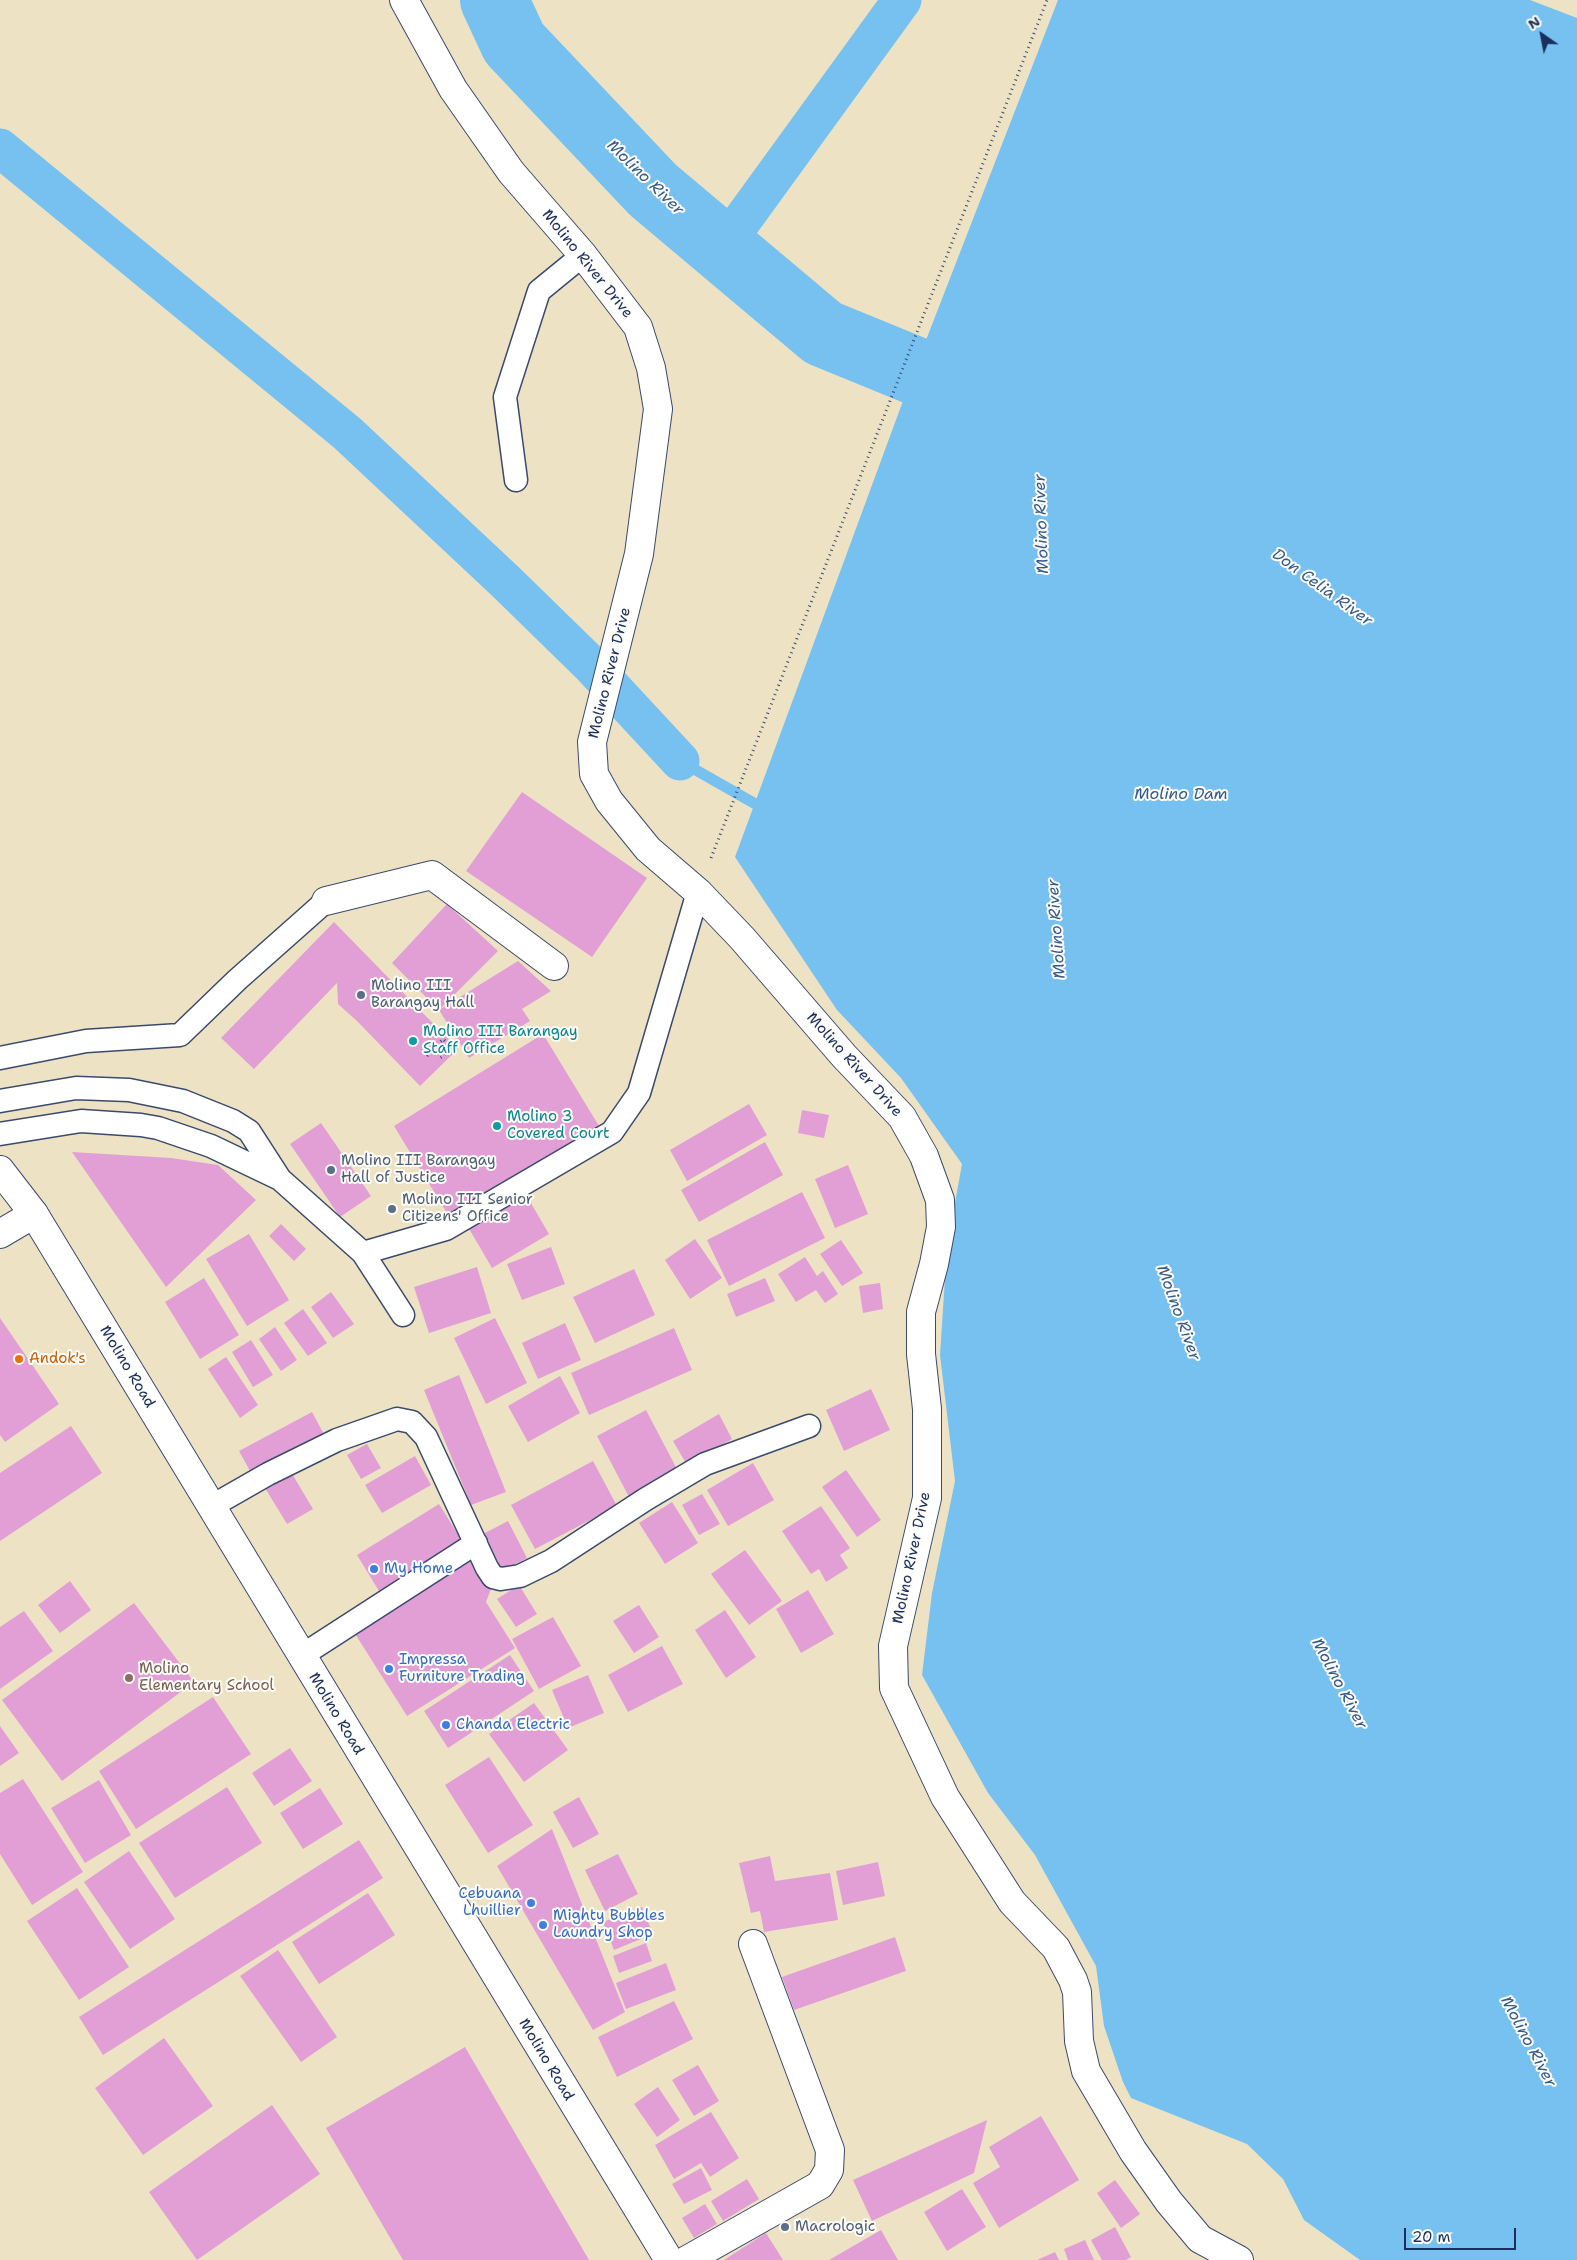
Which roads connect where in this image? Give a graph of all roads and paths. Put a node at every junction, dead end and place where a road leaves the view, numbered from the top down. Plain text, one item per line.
1 (404, 0) edge
2 (1047, 0) edge
3 (583, 254) junction
4 (516, 480) dead end
5 (698, 892) junction
6 (326, 901) joint
7 (554, 966) dead end
8 (427, 1056) dead end
9 (0, 1058) edge
10 (438, 1060) dead end
11 (0, 1101) edge
12 (0, 1134) edge
13 (0, 1170) edge
14 (280, 1179) junction
15 (34, 1214) junction
16 (0, 1234) edge
17 (363, 1252) junction
18 (403, 1316) dead end
19 (809, 1426) dead end
20 (212, 1506) junction
21 (476, 1543) junction
22 (301, 1656) junction
23 (753, 1944) dead end
24 (669, 2260) edge
25 (687, 2260) edge
26 (1239, 2260) edge

1 - 3 street, Molino River Drive
2 - 5 path
3 - 4 lane
3 - 5 street, Molino River Drive
5 - 17 lane
5 - 26 street, Molino River Drive
6 - 7 street
6 - 9 lane
8 - 10 path
11 - 14 lane
12 - 14 lane
13 - 15 street, Molino Road
14 - 17 lane
15 - 16 street
15 - 20 street, Molino Road
17 - 18 lane
19 - 21 lane
20 - 21 lane
20 - 22 street, Molino Road
21 - 22 lane
22 - 24 street, Molino Road
23 - 25 street

